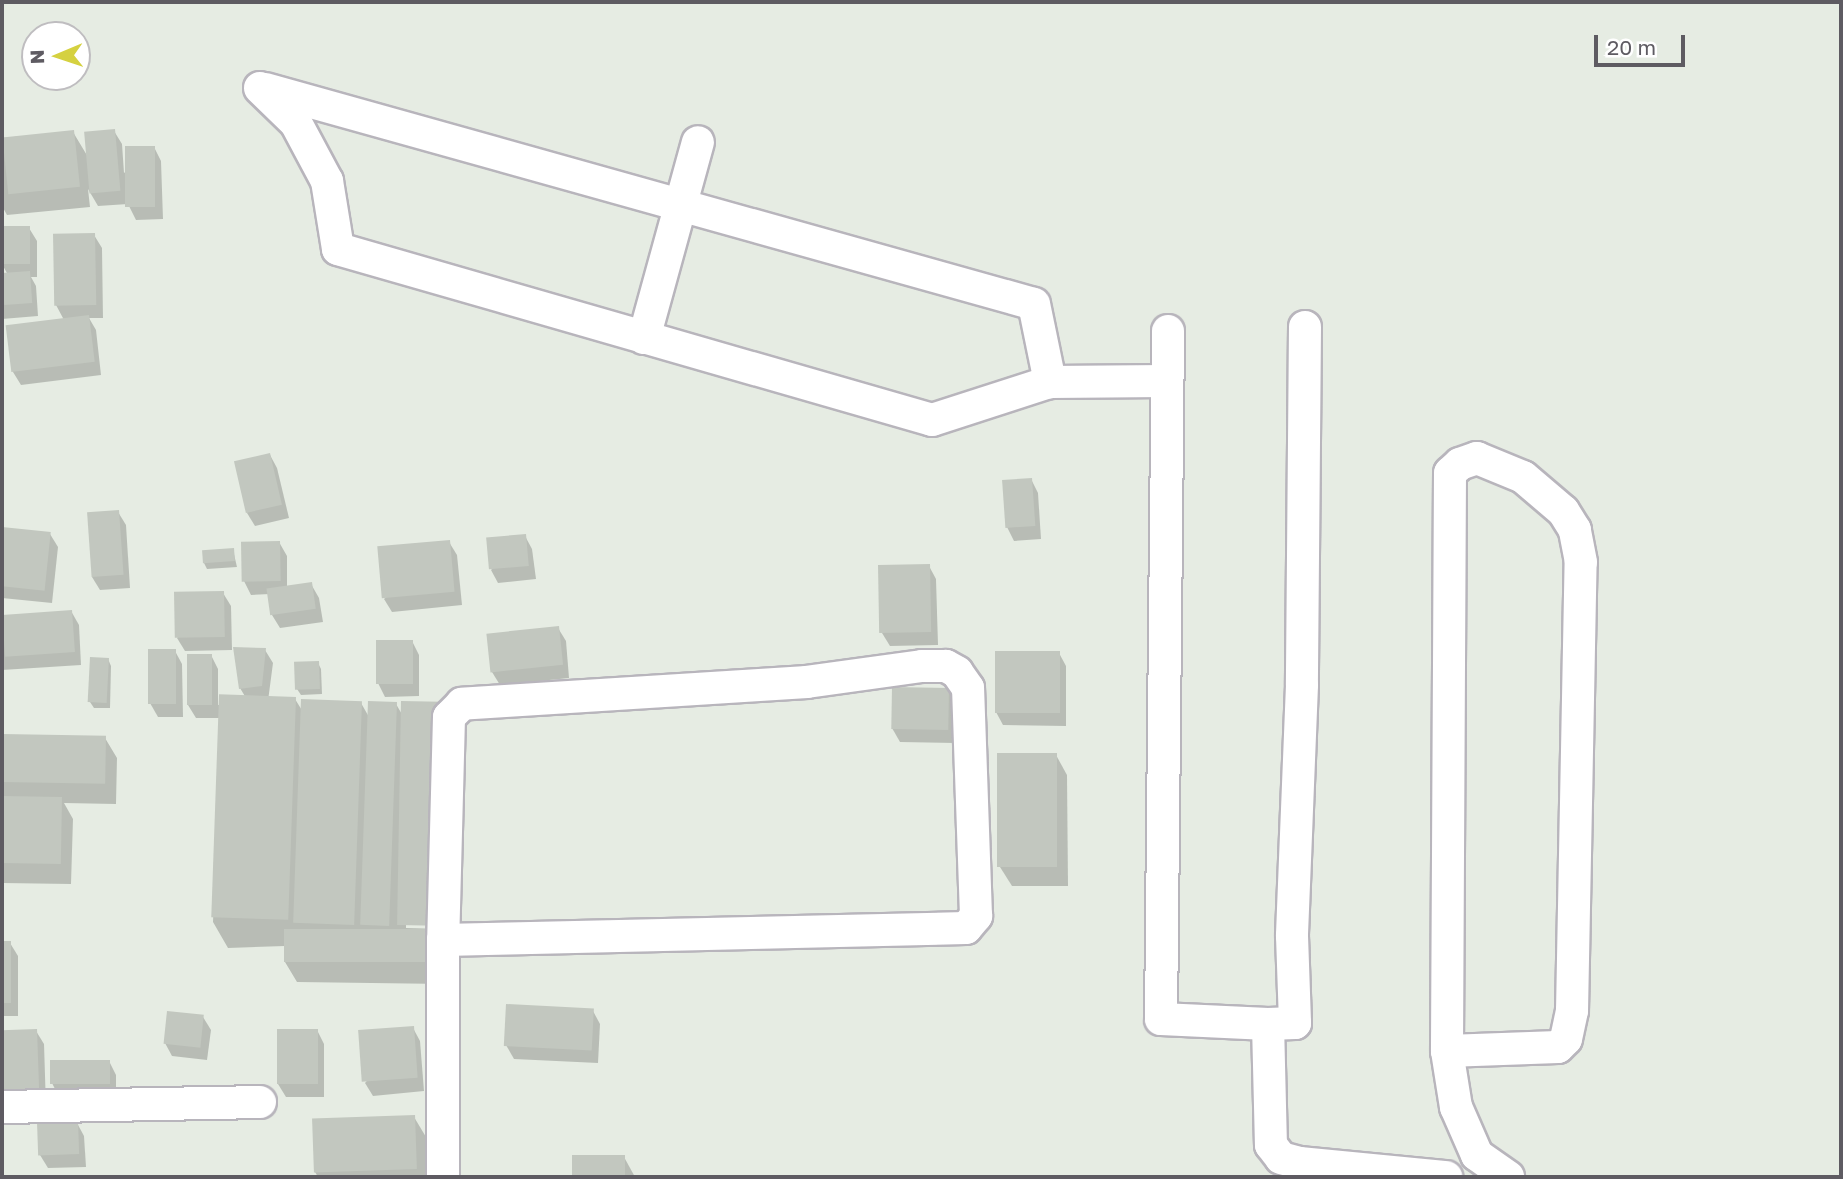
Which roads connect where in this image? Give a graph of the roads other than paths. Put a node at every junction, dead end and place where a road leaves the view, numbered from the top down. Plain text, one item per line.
1 (698, 142) dead end
2 (681, 206) junction
3 (1305, 327) dead end
4 (1168, 331) dead end
5 (644, 338) junction
6 (1166, 381) junction
7 (1050, 382) junction
8 (443, 940) junction
9 (1268, 1024) junction
10 (1447, 1051) junction
11 (260, 1102) dead end
12 (2, 1107) edge
13 (443, 1177) edge
14 (1446, 1177) edge
15 (1508, 1177) edge

1 - 2 street
2 - 5 street
2 - 5 street
2 - 7 street
3 - 9 street
4 - 6 street
5 - 7 street
6 - 7 street
6 - 9 street
8 - 8 street
8 - 13 street
9 - 14 street
10 - 10 street
10 - 15 street
11 - 12 street

